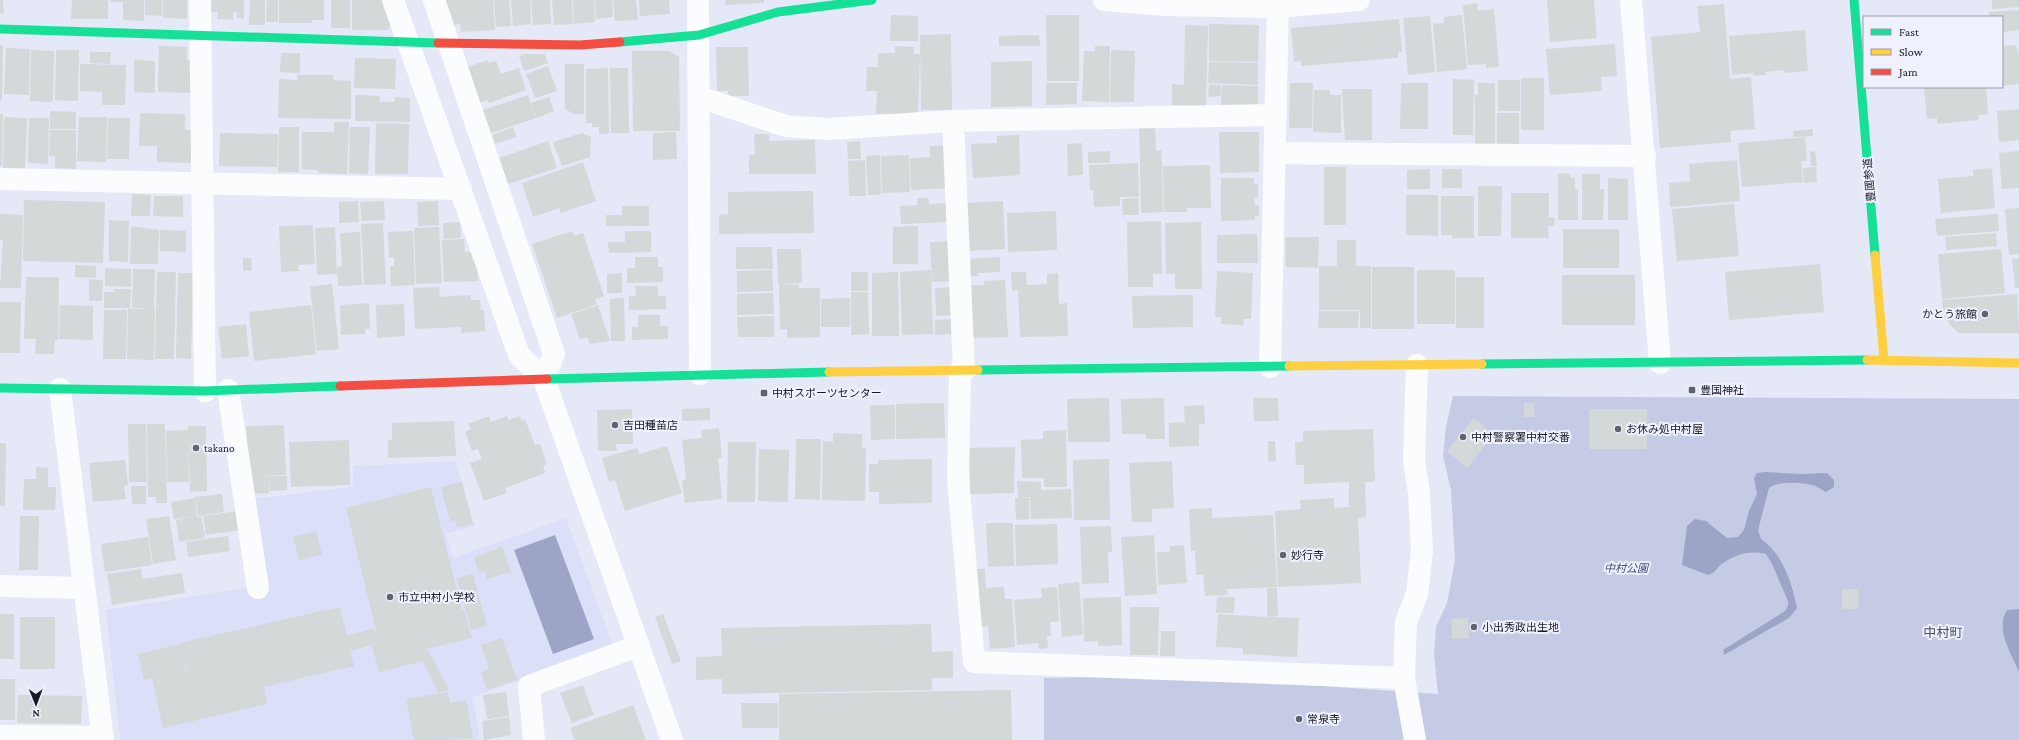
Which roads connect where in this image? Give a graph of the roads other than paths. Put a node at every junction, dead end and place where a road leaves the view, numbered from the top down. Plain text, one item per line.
1 (200, 0) edge
2 (394, 0) edge
3 (434, 0) edge
4 (698, 0) edge
5 (872, 0) edge
6 (1104, 0) edge
7 (1359, 0) edge
8 (1631, 0) edge
9 (1854, 0) edge
10 (1278, 3) edge
11 (0, 29) edge
12 (699, 35) junction
13 (200, 36) junction
14 (408, 42) junction
15 (450, 43) junction
16 (699, 97) junction
17 (1276, 115) junction
18 (953, 121) junction
19 (1275, 153) junction
20 (1645, 156) junction
21 (0, 179) edge
22 (202, 184) junction
23 (461, 189) junction
24 (1884, 360) junction
25 (1660, 363) junction
26 (2019, 363) edge
27 (1417, 365) junction
28 (1270, 367) junction
29 (962, 371) junction
30 (700, 374) junction
31 (544, 379) junction
32 (0, 388) edge
33 (60, 389) junction
34 (228, 390) junction
35 (205, 391) junction
36 (0, 586) edge
37 (84, 588) junction
38 (258, 588) dead end
39 (638, 646) junction
40 (1404, 678) junction
41 (0, 736) edge
42 (102, 739) edge
43 (534, 740) edge
44 (672, 740) edge
45 (1415, 740) edge

1 - 13 street
2 - 14 street
3 - 15 street
4 - 12 street
5 - 12 street
6 - 10 street
7 - 10 street
8 - 20 street
9 - 24 street, 豊國参道
10 - 17 street
11 - 13 street
12 - 15 street
12 - 16 street
13 - 14 street
13 - 22 street
14 - 15 street
14 - 23 street
15 - 31 street
16 - 18 street
16 - 30 street
17 - 18 street
17 - 19 street
18 - 29 street
19 - 20 street
19 - 28 street
20 - 25 street
21 - 22 street
22 - 23 street
22 - 35 street
23 - 31 street
24 - 25 street
24 - 26 street
25 - 27 street
27 - 28 street
27 - 40 street
28 - 29 street
29 - 30 street
29 - 40 street
30 - 31 street
31 - 34 street
31 - 39 street
32 - 33 street
33 - 35 street
33 - 37 street
34 - 35 street
34 - 38 street
36 - 37 street
37 - 42 street
39 - 43 street
39 - 44 street
40 - 45 street
41 - 42 street

